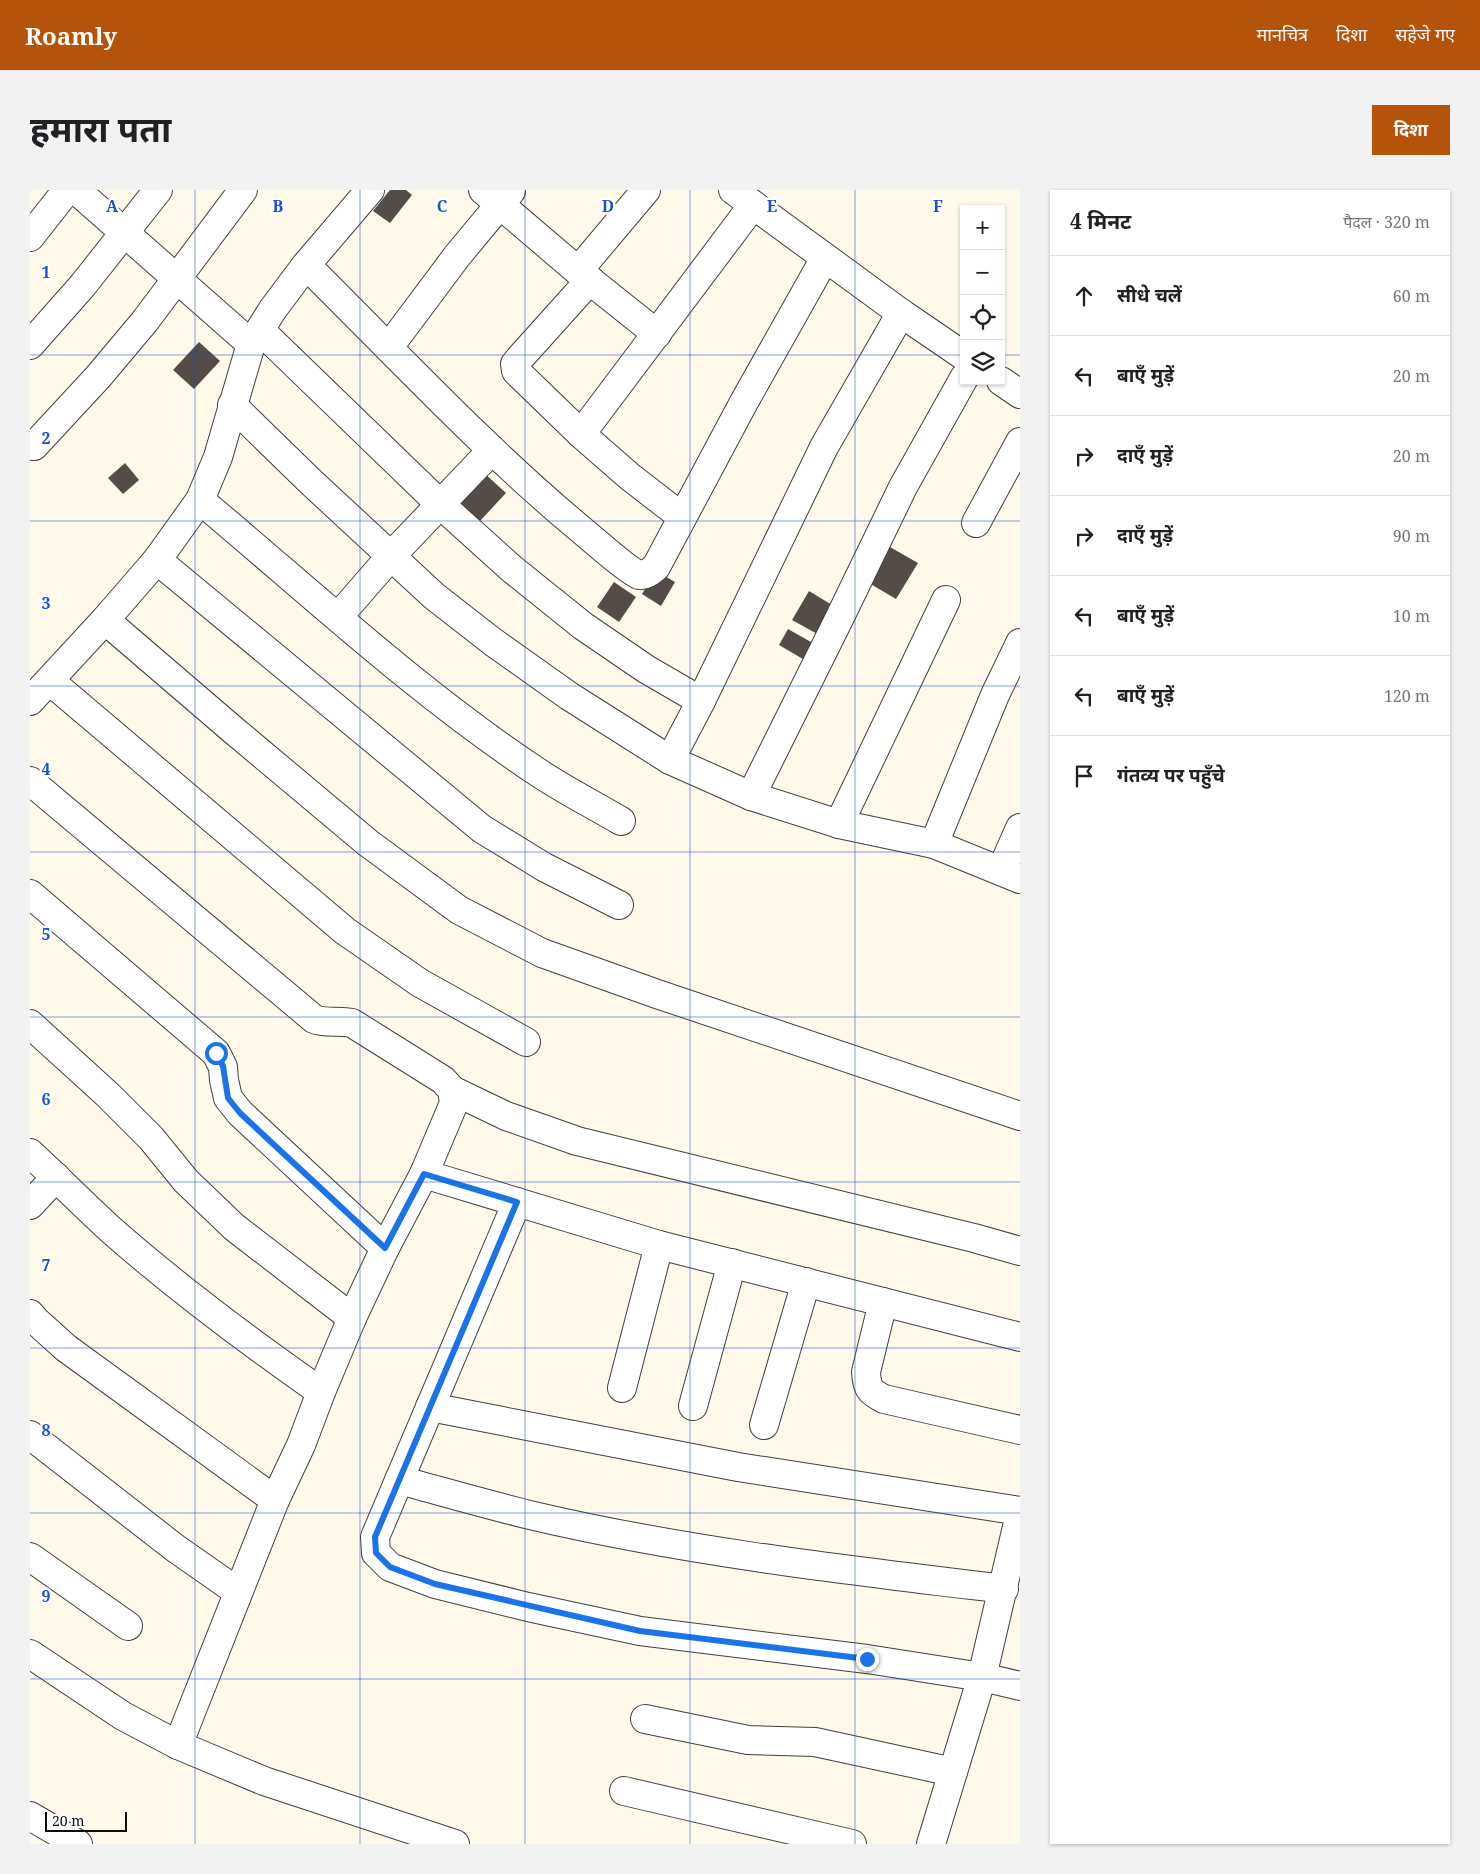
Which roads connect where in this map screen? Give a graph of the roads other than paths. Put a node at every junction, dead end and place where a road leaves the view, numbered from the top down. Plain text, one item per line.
1 (67, 190) edge
2 (76, 190) edge
3 (158, 190) edge
4 (243, 190) edge
5 (370, 190) edge
6 (646, 190) edge
7 (498, 195) edge
8 (743, 198) edge
9 (125, 233) junction
10 (30, 237) edge
11 (825, 258) junction
12 (306, 265) junction
13 (584, 275) junction
14 (177, 278) junction
15 (901, 313) junction
16 (657, 334) junction
17 (256, 337) junction
18 (30, 345) edge
19 (389, 347) junction
20 (960, 353) edge
21 (1005, 384) edge
22 (960, 385) edge
23 (1020, 394) edge
24 (232, 405) junction
25 (581, 434) junction
26 (1020, 442) edge
27 (34, 446) dead end
28 (492, 450) junction
29 (200, 500) junction
30 (440, 504) junction
31 (682, 517) junction
32 (976, 523) dead end
33 (392, 556) junction
34 (157, 560) junction
35 (946, 600) dead end
36 (338, 617) junction
37 (105, 620) junction
38 (1020, 643) edge
39 (50, 681) junction
40 (701, 701) junction
41 (30, 702) edge
42 (670, 760) junction
43 (30, 781) edge
44 (751, 796) junction
45 (621, 821) dead end
46 (839, 824) junction
47 (1020, 828) edge
48 (934, 844) junction
49 (1010, 875) edge
50 (30, 894) edge
51 (619, 904) dead end
52 (30, 1024) edge
53 (526, 1042) dead end
54 (452, 1090) junction
55 (1020, 1116) edge
56 (30, 1154) edge
57 (424, 1174) junction
58 (56, 1177) junction
59 (517, 1202) junction
60 (30, 1205) edge
61 (660, 1245) junction
62 (385, 1248) junction
63 (1020, 1251) edge
64 (732, 1263) junction
65 (806, 1282) junction
66 (882, 1302) junction
67 (30, 1314) edge
68 (352, 1318) junction
69 (1020, 1337) edge
70 (622, 1388) dead end
71 (321, 1392) junction
72 (693, 1406) dead end
73 (430, 1407) junction
74 (764, 1425) dead end
75 (1020, 1430) edge
76 (30, 1435) edge
77 (399, 1480) junction
78 (275, 1500) junction
79 (1020, 1512) edge
80 (30, 1557) edge
81 (1004, 1589) junction
82 (238, 1592) junction
83 (128, 1626) dead end
84 (30, 1654) edge
85 (982, 1677) junction
86 (1020, 1686) edge
87 (645, 1720) dead end
88 (178, 1745) junction
89 (953, 1772) junction
90 (624, 1791) dead end
91 (30, 1816) edge
92 (417, 1838) edge
93 (78, 1844) edge
94 (455, 1844) edge
95 (852, 1844) edge
96 (931, 1844) edge

1 - 10 street
2 - 9 street
3 - 9 street
4 - 14 street
5 - 12 street
6 - 13 street
7 - 13 street
7 - 19 street
8 - 11 street
8 - 16 street
9 - 14 street
9 - 18 street
11 - 15 street
11 - 31 street
12 - 17 street
12 - 19 street
13 - 16 street
13 - 25 street
14 - 17 street
14 - 27 street
15 - 20 street
15 - 40 street
16 - 25 street
17 - 24 street
17 - 30 street
19 - 28 street
21 - 23 street
22 - 44 street
24 - 29 street
24 - 33 street
25 - 31 street
26 - 32 street
28 - 30 street
28 - 31 street
29 - 34 street
29 - 36 street
30 - 33 street
30 - 40 street
33 - 36 street
33 - 42 street
34 - 37 street
34 - 51 street
35 - 46 street
36 - 45 street
37 - 39 street
37 - 55 street
38 - 48 street
39 - 41 street
39 - 53 street
40 - 42 street
42 - 44 street
43 - 54 street
44 - 46 street
46 - 48 street
47 - 49 street
48 - 49 street
50 - 62 street
52 - 68 street
54 - 57 street
54 - 63 street
56 - 58 street
57 - 59 street
57 - 62 street
58 - 60 street
58 - 71 street
59 - 61 street
59 - 73 street
61 - 64 street
61 - 70 street
62 - 68 street
64 - 65 street
64 - 72 street
65 - 66 street
65 - 74 street
66 - 69 street
66 - 75 street
67 - 78 street
68 - 71 street
71 - 78 street
73 - 77 street
73 - 79 street
76 - 82 street
77 - 81 street
77 - 85 street
78 - 82 street
79 - 81 street
80 - 83 street
81 - 85 street
82 - 88 street
84 - 88 street
85 - 86 street
85 - 89 street
87 - 89 street
88 - 92 street
89 - 96 street
90 - 95 street
91 - 93 street
92 - 94 street

